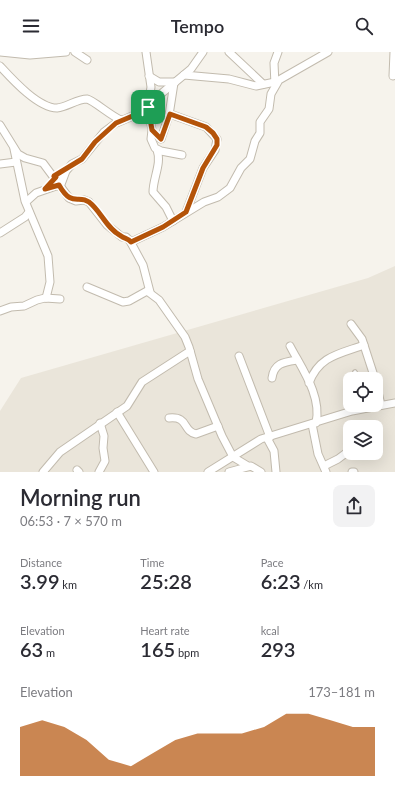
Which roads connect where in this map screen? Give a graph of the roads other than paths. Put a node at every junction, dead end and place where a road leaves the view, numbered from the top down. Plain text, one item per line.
1 (0, 52) edge
2 (66, 52) edge
3 (75, 52) edge
4 (146, 52) edge
5 (204, 52) edge
6 (229, 52) edge
7 (278, 52) edge
8 (328, 52) edge
9 (394, 52) edge
10 (87, 60) dead end
11 (0, 66) edge
12 (184, 75) junction
13 (149, 76) junction
14 (393, 76) dead end
15 (175, 82) junction
16 (263, 84) junction
17 (275, 84) junction
18 (149, 105) junction
19 (170, 114) junction
20 (121, 120) junction
21 (0, 125) edge
22 (152, 130) junction
23 (161, 139) junction
24 (13, 145) junction
25 (159, 151) junction
26 (182, 155) dead end
27 (16, 162) junction
28 (0, 164) edge
29 (67, 170) junction
30 (55, 176) junction
31 (60, 186) junction
32 (45, 189) junction
33 (26, 202) junction
34 (29, 212) junction
35 (186, 212) junction
36 (173, 221) junction
37 (0, 233) edge
38 (131, 242) junction
39 (87, 287) dead end
40 (150, 292) junction
41 (46, 298) junction
42 (60, 299) dead end
43 (0, 311) edge
44 (351, 324) dead end
45 (364, 345) junction
46 (290, 346) dead end
47 (190, 351) junction
48 (239, 356) dead end
49 (297, 360) junction
50 (373, 372) edge
51 (272, 378) dead end
52 (309, 383) junction
53 (395, 403) edge
54 (383, 405) edge
55 (318, 411) junction
56 (117, 412) junction
57 (350, 412) edge
58 (333, 417) junction
59 (169, 418) dead end
60 (100, 423) junction
61 (314, 424) junction
62 (218, 426) junction
63 (269, 437) junction
64 (343, 455) edge
65 (230, 458) junction
66 (248, 466) junction
67 (325, 469) edge
68 (43, 472) edge
69 (99, 472) edge
70 (154, 472) edge
71 (208, 472) edge
72 (228, 472) edge
73 (261, 472) edge
74 (276, 472) edge

1 - 2 street
3 - 10 street
4 - 13 street
5 - 12 street
6 - 16 street
7 - 17 street
8 - 17 street
9 - 14 street
11 - 20 street
12 - 15 street
12 - 16 street
13 - 15 street
13 - 18 street
15 - 18 street
15 - 19 street
16 - 17 street
17 - 35 street
18 - 20 street
18 - 22 street
19 - 23 street
19 - 35 street
20 - 29 street
21 - 24 street
22 - 23 street
22 - 25 street
23 - 25 street
24 - 27 street
24 - 30 street
25 - 26 street
25 - 36 street
27 - 28 street
27 - 33 street
29 - 30 street
29 - 31 street
30 - 31 street
30 - 32 street
31 - 32 street
31 - 38 street
32 - 33 street
33 - 34 street
34 - 37 street
34 - 41 street
35 - 36 street
36 - 38 street
38 - 40 street
39 - 40 street
40 - 47 street
41 - 42 street
41 - 43 street
44 - 45 street
45 - 50 street
45 - 52 street
46 - 49 street
47 - 56 street
47 - 62 street
48 - 63 street
49 - 51 street
49 - 52 street
52 - 55 street
53 - 54 street
55 - 58 street
55 - 61 street
56 - 60 street
56 - 70 street
57 - 58 street
58 - 61 street
59 - 62 street
60 - 68 street
60 - 69 street
61 - 63 street
61 - 67 street
62 - 65 street
63 - 65 street
63 - 74 street
64 - 67 street
65 - 66 street
65 - 71 street
65 - 72 street
66 - 72 street
66 - 73 street

